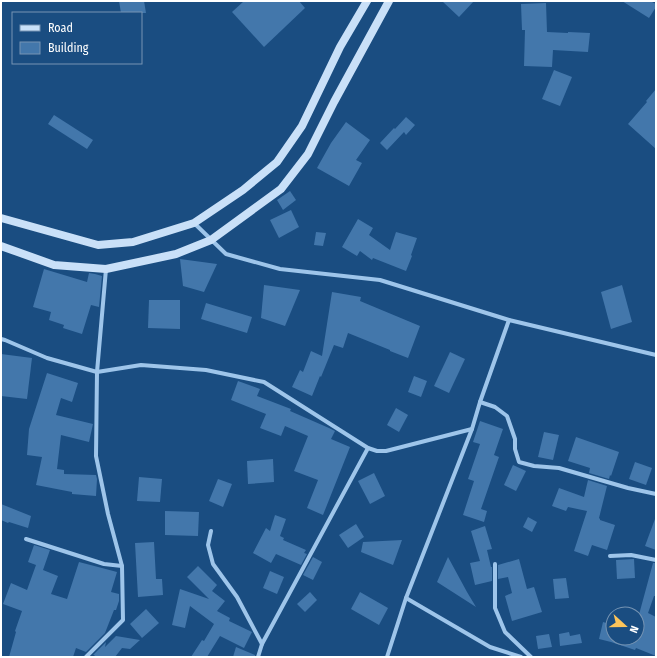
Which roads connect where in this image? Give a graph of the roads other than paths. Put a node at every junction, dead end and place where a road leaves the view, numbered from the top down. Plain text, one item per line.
1 (367, 1) edge
2 (388, 1) edge
3 (1, 218) edge
4 (194, 223) junction
5 (211, 240) junction
6 (1, 246) edge
7 (106, 269) junction
8 (509, 320) junction
9 (1, 339) edge
10 (656, 355) edge
11 (97, 372) junction
12 (480, 402) junction
13 (472, 429) junction
14 (368, 448) junction
15 (656, 494) edge
16 (211, 531) dead end
17 (26, 539) dead end
18 (610, 556) dead end
19 (656, 560) edge
20 (496, 564) dead end
21 (122, 566) junction
22 (406, 598) junction
23 (262, 644) junction
24 (86, 657) edge
25 (258, 657) edge
26 (387, 657) edge
27 (521, 657) edge
28 (531, 657) edge

1 - 4 street
2 - 5 street
3 - 4 street
4 - 5 street
5 - 7 street
5 - 8 street
6 - 7 street
7 - 11 street
8 - 10 street
8 - 12 street
9 - 11 street
11 - 14 street
11 - 21 street
12 - 13 street
12 - 15 street
13 - 14 street
13 - 22 street
14 - 23 street
16 - 23 street
17 - 21 street
18 - 19 street
20 - 28 street
21 - 24 street
22 - 26 street
22 - 27 street
23 - 25 street

